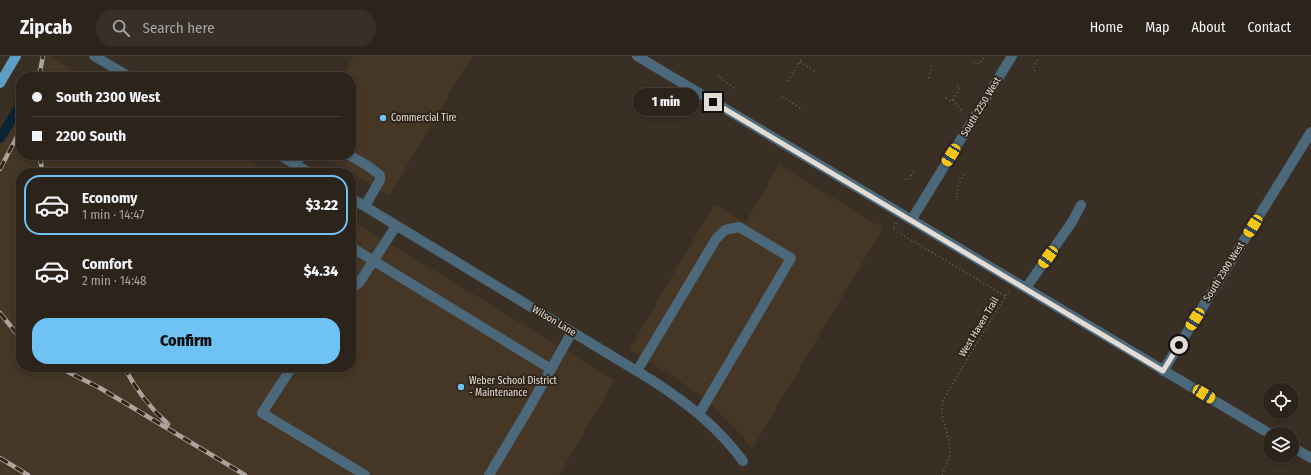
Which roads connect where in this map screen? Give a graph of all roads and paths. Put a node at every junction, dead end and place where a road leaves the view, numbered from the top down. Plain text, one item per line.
1 (16, 56) edge
2 (94, 56) edge
3 (637, 56) edge
4 (984, 56) edge
5 (1012, 56) edge
6 (801, 60) dead end
7 (1038, 60) dead end
8 (800, 62) junction
9 (974, 62) dead end
10 (932, 66) dead end
11 (815, 71) dead end
12 (121, 72) edge
13 (1035, 72) dead end
14 (719, 75) dead end
15 (930, 78) dead end
16 (788, 81) dead end
17 (0, 83) edge
18 (956, 85) dead end
19 (736, 90) dead end
20 (782, 97) dead end
21 (946, 98) dead end
22 (952, 100) junction
23 (803, 110) dead end
24 (963, 113) dead end
25 (1311, 132) edge
26 (356, 159) edge
27 (288, 160) edge
28 (298, 160) edge
29 (295, 164) junction
30 (302, 168) edge
31 (914, 171) dead end
32 (964, 175) dead end
33 (905, 178) dead end
34 (957, 198) dead end
35 (356, 201) edge
36 (1081, 205) dead end
37 (365, 206) junction
38 (900, 216) junction
39 (912, 219) junction
40 (396, 226) junction
41 (356, 250) edge
42 (374, 261) junction
43 (356, 282) edge
44 (1026, 288) junction
45 (572, 332) junction
46 (551, 369) junction
47 (637, 371) junction
48 (1163, 371) junction
49 (289, 372) edge
50 (699, 414) junction
51 (1263, 430) edge
52 (1299, 451) edge
53 (1311, 458) edge
54 (743, 461) dead end
55 (365, 475) edge
56 (489, 475) edge
57 (942, 475) edge

1 - 17 main road
2 - 12 street
3 - 38 street
4 - 9 path
5 - 39 street, South 2250 West
6 - 8 path
7 - 13 path
8 - 11 path
8 - 16 path
10 - 15 path
14 - 19 path
18 - 22 path
20 - 23 path
21 - 22 path
22 - 24 path
25 - 48 street, South 2300 West
26 - 37 street
27 - 29 street
28 - 29 street
29 - 30 street
31 - 33 path
32 - 34 path
35 - 37 street, Wilson Lane
36 - 44 street
37 - 40 street, Wilson Lane
38 - 39 street
38 - 57 path, West Haven Trail
39 - 44 street
40 - 42 street
40 - 45 street, Wilson Lane
41 - 42 street
42 - 43 street
42 - 46 street
44 - 48 street
45 - 46 street
45 - 47 street, Wilson Lane
46 - 56 street
47 - 50 street, Wilson Lane
47 - 50 street
48 - 51 street
49 - 55 street
50 - 54 street, Wilson Lane
52 - 53 street

